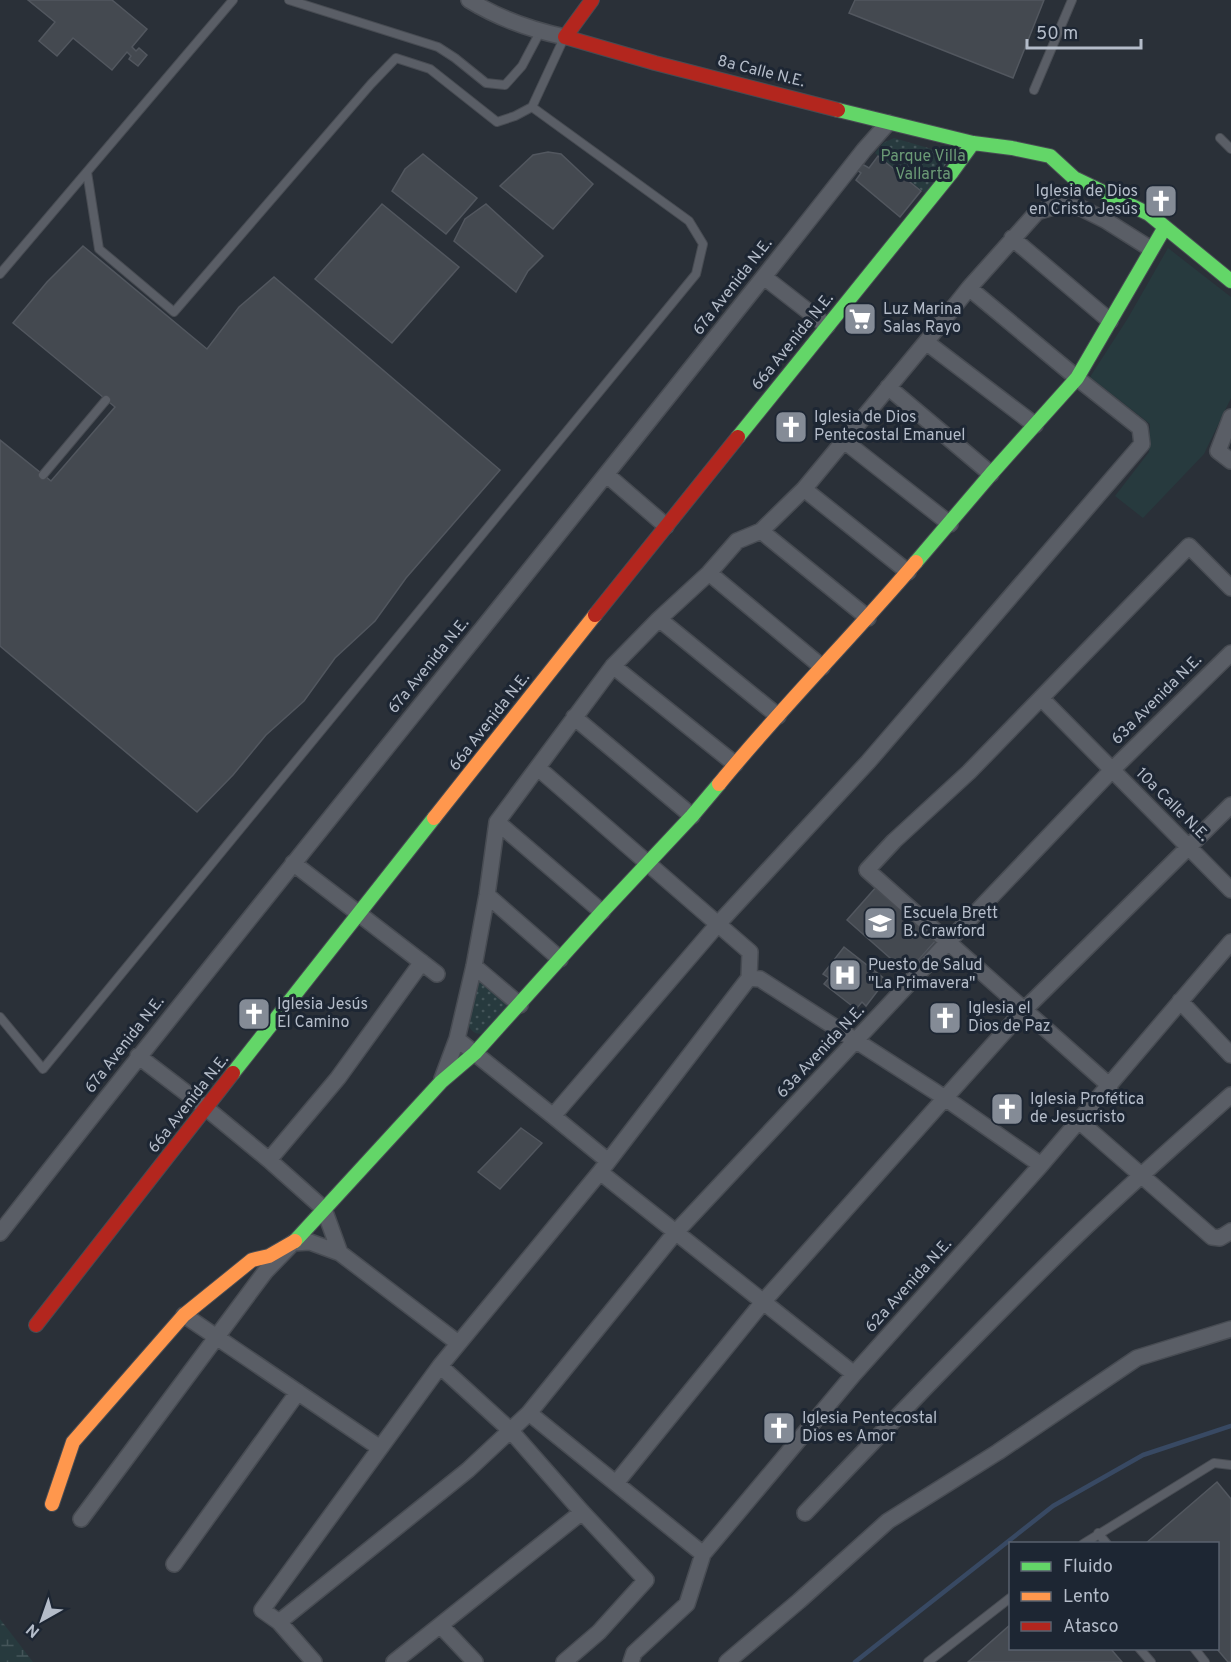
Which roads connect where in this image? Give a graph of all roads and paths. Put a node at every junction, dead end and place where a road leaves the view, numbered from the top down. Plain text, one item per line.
1 (233, 0) edge
2 (289, 0) edge
3 (592, 0) edge
4 (1072, 0) edge
5 (479, 3) edge
6 (540, 32) junction
7 (565, 37) junction
8 (1034, 90) dead end
9 (532, 107) junction
10 (888, 123) junction
11 (1220, 138) dead end
12 (974, 143) junction
13 (1231, 149) edge
14 (87, 172) junction
15 (1165, 227) junction
16 (1012, 238) junction
17 (1151, 249) junction
18 (0, 274) edge
19 (764, 277) junction
20 (1231, 281) edge
21 (969, 288) junction
22 (1110, 321) junction
23 (827, 326) junction
24 (926, 342) junction
25 (1077, 378) junction
26 (888, 387) junction
27 (106, 400) dead end
28 (1231, 417) edge
29 (1035, 425) junction
30 (843, 440) junction
31 (1231, 461) edge
32 (991, 474) junction
33 (44, 475) dead end
34 (607, 475) junction
35 (804, 489) junction
36 (950, 524) junction
37 (666, 525) junction
38 (761, 531) junction
39 (908, 572) junction
40 (710, 573) junction
41 (1231, 588) edge
42 (868, 618) junction
43 (659, 620) junction
44 (1231, 653) edge
45 (613, 666) junction
46 (822, 667) junction
47 (1041, 698) junction
48 (778, 716) junction
49 (574, 717) junction
50 (735, 764) junction
51 (538, 768) junction
52 (1112, 770) junction
53 (1231, 805) edge
54 (692, 816) junction
55 (498, 822) junction
56 (1188, 847) junction
57 (293, 863) junction
58 (647, 863) junction
59 (1231, 890) edge
60 (487, 896) junction
61 (602, 912) junction
62 (359, 913) junction
63 (718, 924) junction
64 (1231, 942) edge
65 (947, 943) junction
66 (560, 959) junction
67 (422, 962) junction
68 (474, 966) junction
69 (437, 974) dead end
70 (749, 978) junction
71 (1180, 1001) junction
72 (520, 1005) junction
73 (1024, 1010) junction
74 (0, 1017) edge
75 (457, 1039) junction
76 (856, 1041) junction
77 (475, 1053) junction
78 (1231, 1055) edge
79 (138, 1056) junction
80 (441, 1082) junction
81 (1110, 1086) junction
82 (1231, 1095) edge
83 (945, 1098) junction
84 (206, 1108) junction
85 (554, 1116) junction
86 (1079, 1121) junction
87 (269, 1160) junction
88 (1041, 1165) junction
89 (604, 1167) junction
90 (1141, 1175) junction
91 (317, 1202) junction
92 (1231, 1231) edge
93 (0, 1233) edge
94 (675, 1233) junction
95 (293, 1243) junction
96 (340, 1253) junction
97 (763, 1302) junction
98 (184, 1315) junction
99 (36, 1324) dead end
100 (1231, 1329) edge
101 (216, 1337) junction
102 (458, 1343) junction
103 (440, 1366) junction
104 (854, 1374) junction
105 (298, 1392) junction
106 (529, 1413) junction
107 (510, 1430) junction
108 (380, 1448) junction
109 (1231, 1465) edge
110 (616, 1483) junction
111 (52, 1504) dead end
112 (582, 1512) junction
113 (805, 1514) dead end
114 (81, 1519) dead end
115 (1098, 1533) junction
116 (1086, 1542) edge
117 (1105, 1542) edge
118 (703, 1554) junction
119 (174, 1564) dead end
120 (1009, 1600) edge
121 (279, 1622) junction
122 (441, 1626) junction
123 (1142, 1650) edge
124 (1196, 1650) edge
125 (314, 1662) edge
126 (394, 1662) edge
127 (475, 1662) edge
128 (564, 1662) edge
129 (631, 1662) edge
130 (727, 1662) edge
131 (928, 1662) edge
132 (1151, 1662) edge
133 (1205, 1662) edge

1 - 14 lane
2 - 6 lane
3 - 7 street
4 - 8 lane
5 - 6 street, 8a Calle N.E.
6 - 7 street, 8a Calle N.E.
7 - 9 lane
7 - 10 street, 8a Calle N.E.
9 - 14 lane
9 - 74 lane
10 - 12 street, 8a Calle N.E.
10 - 19 street, 67a Avenida N.E.
11 - 13 lane
12 - 15 street, 8a Calle N.E.
12 - 23 street, 66a Avenida N.E.
14 - 18 lane
15 - 17 street
15 - 20 street
16 - 17 street
16 - 21 street
16 - 22 street
17 - 22 street
19 - 23 street
19 - 34 street, 67a Avenida N.E.
21 - 24 street
21 - 25 street
22 - 25 street
23 - 37 street, 66a Avenida N.E.
24 - 26 street
24 - 29 street
25 - 29 street
25 - 63 street
26 - 30 street
26 - 32 street
27 - 33 lane
28 - 31 street
29 - 32 street
30 - 35 street
30 - 36 street
32 - 36 street
34 - 37 street
34 - 57 street, 67a Avenida N.E.
35 - 38 street
35 - 39 street
36 - 39 street
37 - 62 street, 66a Avenida N.E.
38 - 40 street
38 - 42 street
39 - 42 street
40 - 43 street
40 - 46 street
41 - 47 street
42 - 46 street
43 - 45 street
43 - 48 street
44 - 52 street, 63a Avenida N.E.
45 - 49 street
45 - 50 street
46 - 48 street
47 - 52 street, 10a Calle N.E.
47 - 65 street
48 - 50 street
49 - 51 street
49 - 54 street
50 - 54 street
51 - 55 street
51 - 58 street
52 - 56 street, 10a Calle N.E.
52 - 65 street, 63a Avenida N.E.
53 - 56 street
54 - 58 street
55 - 60 street
55 - 61 street
56 - 59 street, 10a Calle N.E.
56 - 73 street
57 - 62 street
57 - 79 street, 67a Avenida N.E.
58 - 61 street
58 - 63 street
60 - 66 street
60 - 68 street
61 - 66 street
62 - 67 street
62 - 84 street, 66a Avenida N.E.
63 - 70 street
63 - 85 street
64 - 71 street, 62a Avenida N.E.
65 - 73 street
65 - 76 street, 63a Avenida N.E.
66 - 72 street
67 - 69 street
67 - 87 street
68 - 72 street
68 - 75 street
70 - 76 street
70 - 89 street
71 - 78 street
71 - 81 street, 62a Avenida N.E.
72 - 77 street
73 - 81 street
73 - 83 street
75 - 77 street
75 - 80 street
76 - 83 street
76 - 94 street, 63a Avenida N.E.
77 - 80 street
77 - 85 street
79 - 84 street
79 - 93 street, 67a Avenida N.E.
80 - 91 street
81 - 86 street, 62a Avenida N.E.
82 - 90 street
83 - 88 street
83 - 97 street
84 - 87 street
84 - 99 street, 66a Avenida N.E.
85 - 89 street
86 - 88 street, 62a Avenida N.E.
86 - 90 street
87 - 91 street
88 - 104 street, 62a Avenida N.E.
89 - 94 street
89 - 102 street
90 - 92 street
90 - 113 street
91 - 95 street
91 - 96 street
94 - 97 street
94 - 106 street, 63a Avenida N.E.
95 - 96 street
95 - 98 street
95 - 101 street
96 - 102 street
97 - 104 street
97 - 110 street
98 - 101 street
98 - 111 street
100 - 130 street
101 - 105 street
101 - 114 street
102 - 103 street
103 - 107 street
103 - 108 street
104 - 118 street, 62a Avenida N.E.
105 - 108 street
105 - 119 street
106 - 107 street, 63a Avenida N.E.
106 - 110 street
107 - 112 street
107 - 121 street, 63a Avenida N.E.
108 - 121 street
109 - 115 lane
110 - 118 street
112 - 122 street
112 - 128 street
115 - 116 lane
115 - 117 lane
118 - 129 street, 62a Avenida N.E.
120 - 131 lane
121 - 125 street
122 - 126 street
122 - 127 street
123 - 132 lane
124 - 133 lane

